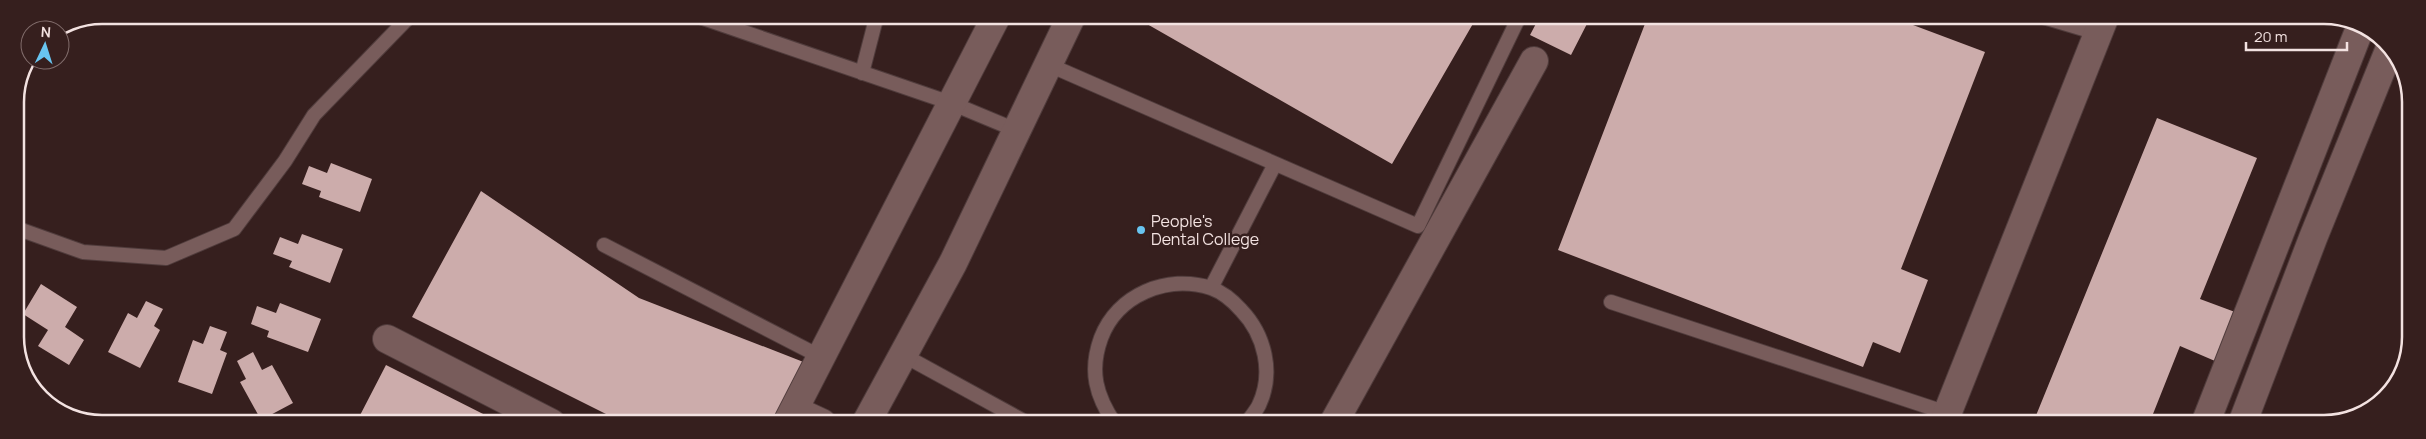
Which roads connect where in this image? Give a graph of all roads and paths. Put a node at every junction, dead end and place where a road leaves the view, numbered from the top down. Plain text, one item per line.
1 (402, 24) edge
2 (720, 24) edge
3 (875, 24) edge
4 (992, 24) edge
5 (1067, 24) edge
6 (1516, 24) edge
7 (2101, 24) edge
8 (2359, 32) edge
9 (2387, 56) edge
10 (1534, 61) dead end
11 (1047, 64) junction
12 (862, 73) junction
13 (951, 104) junction
14 (1016, 130) junction
15 (1274, 164) junction
16 (24, 231) edge
17 (604, 245) dead end
18 (1211, 288) junction
19 (1611, 302) dead end
20 (387, 339) dead end
21 (902, 355) junction
22 (821, 358) junction
23 (535, 415) edge
24 (792, 415) edge
25 (871, 415) edge
26 (1012, 415) edge
27 (1109, 415) edge
28 (1252, 415) edge
29 (1338, 415) edge
30 (1934, 415) edge
31 (1947, 415) edge
32 (2209, 415) edge
33 (2245, 415) edge

1 - 16 lane
2 - 12 lane
3 - 12 lane
4 - 13 street
5 - 11 street
6 - 15 lane
7 - 31 street
8 - 32 street
9 - 33 street
10 - 29 street
11 - 14 street
11 - 15 lane
12 - 13 lane
13 - 14 lane
13 - 22 street
14 - 21 street
15 - 18 lane
17 - 22 lane
18 - 27 lane
18 - 28 lane
19 - 30 lane
20 - 23 street
21 - 25 street
21 - 26 lane
22 - 24 street

